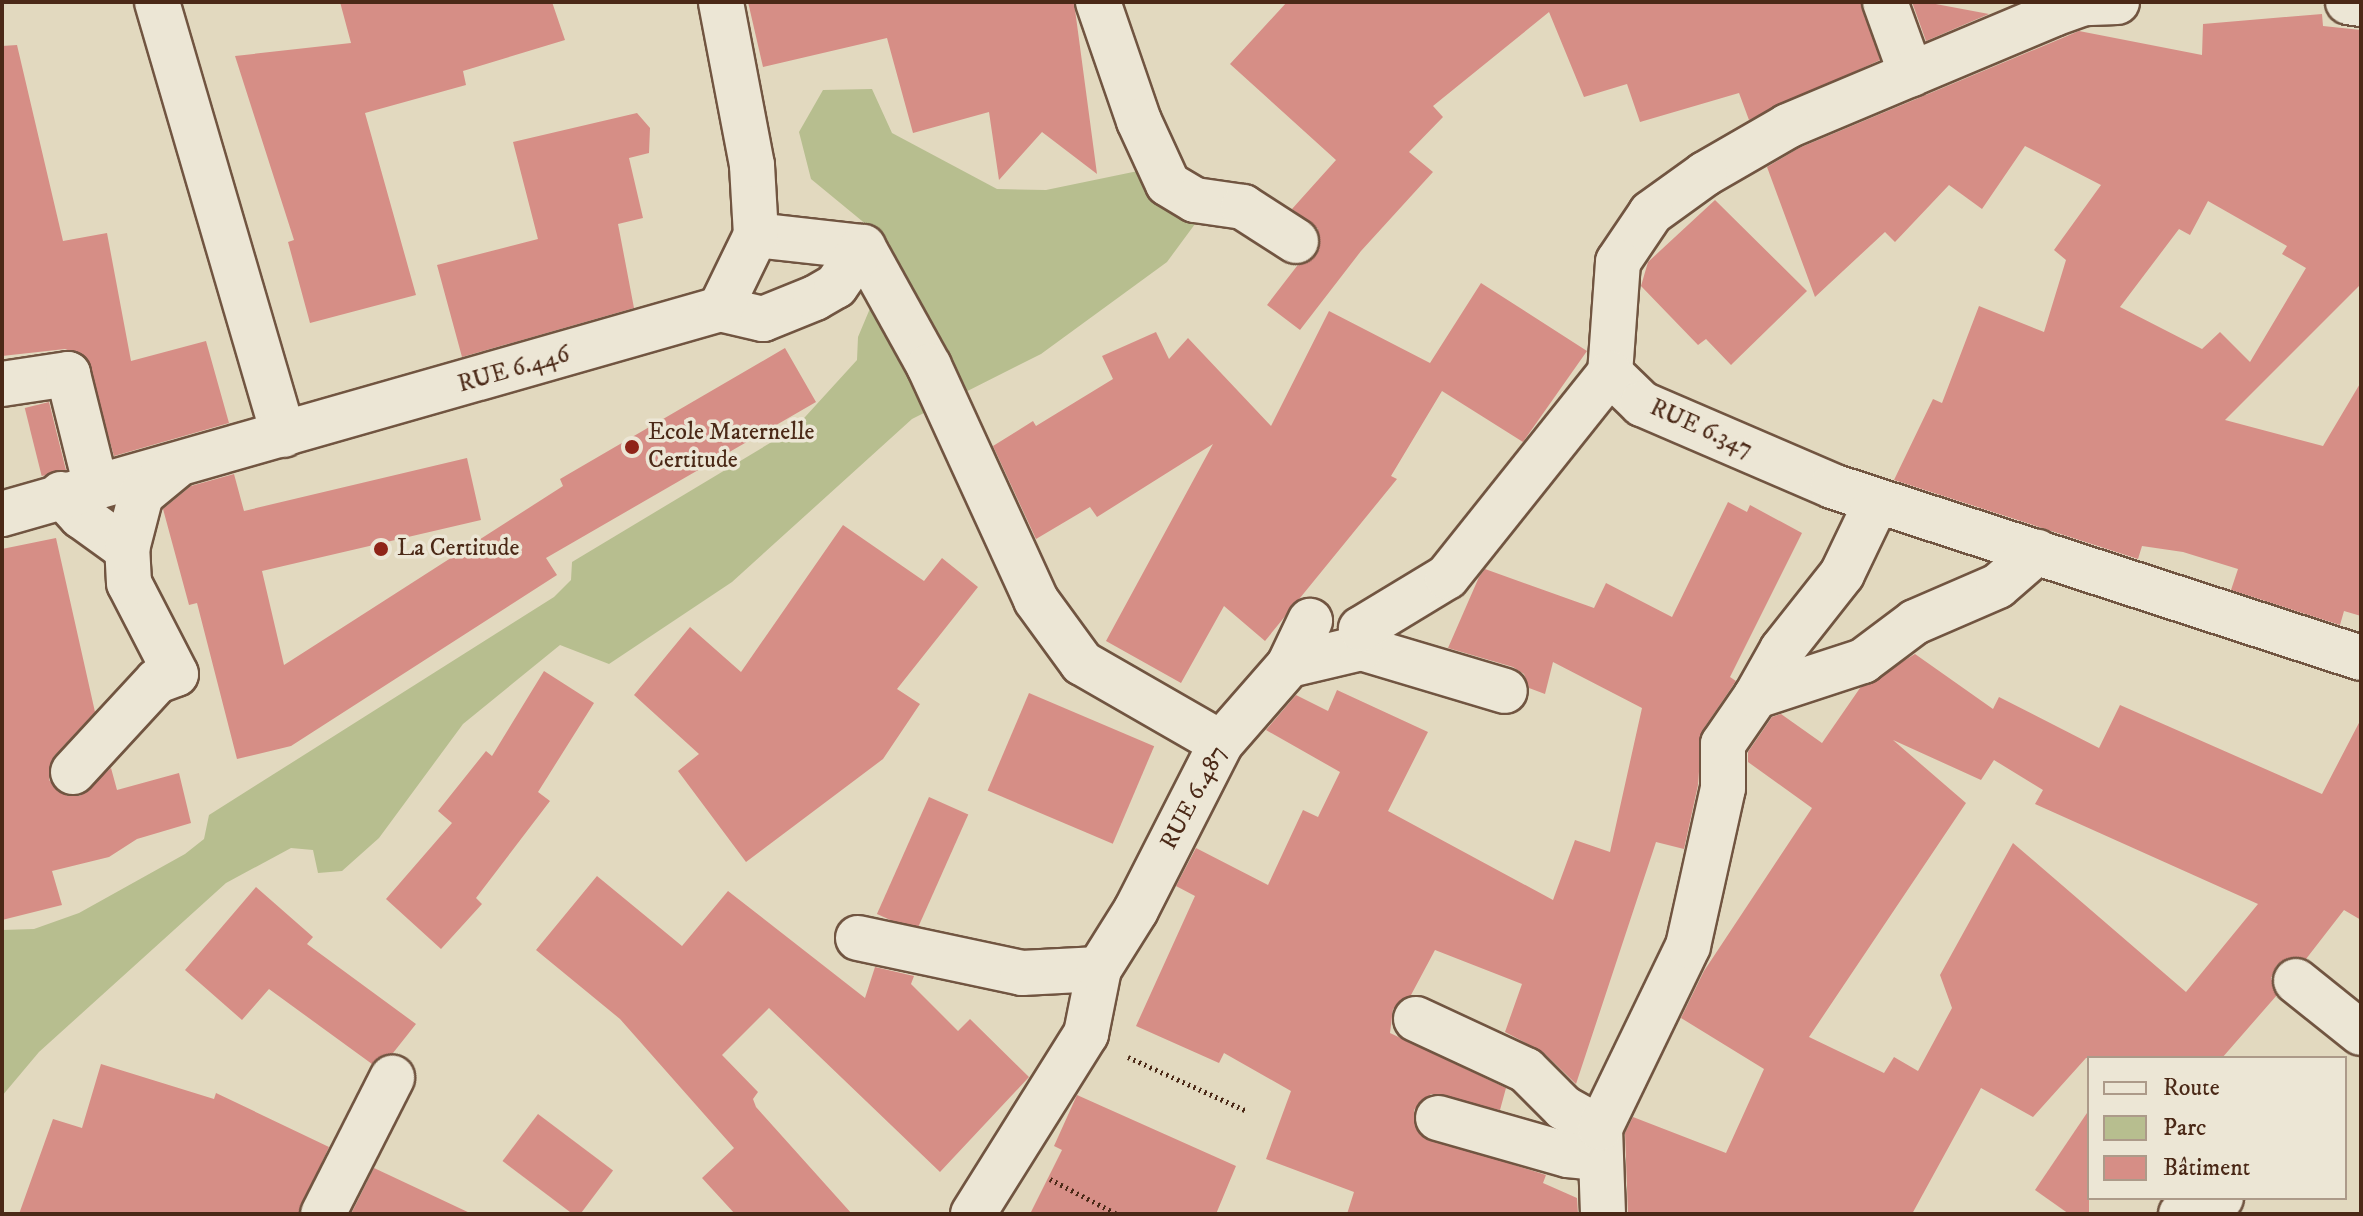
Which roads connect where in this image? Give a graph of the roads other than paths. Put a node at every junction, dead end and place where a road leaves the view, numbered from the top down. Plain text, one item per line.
1 (157, 2) edge
2 (721, 2) edge
3 (1098, 2) edge
4 (1885, 2) edge
5 (2117, 2) edge
6 (2348, 2) edge
7 (2361, 4) edge
8 (1911, 74) junction
9 (756, 235) junction
10 (1296, 241) dead end
11 (863, 247) junction
12 (815, 298) junction
13 (720, 309) junction
14 (1610, 373) junction
15 (2, 384) edge
16 (284, 435) junction
17 (177, 466) junction
18 (78, 490) junction
19 (1877, 501) junction
20 (2, 514) edge
21 (127, 549) junction
22 (2037, 552) junction
23 (1310, 621) dead end
24 (1361, 648) junction
25 (2361, 658) edge
26 (1289, 665) junction
27 (1505, 691) dead end
28 (1756, 696) junction
29 (1221, 743) junction
30 (73, 772) dead end
31 (858, 938) dead end
32 (1099, 969) junction
33 (2296, 981) dead end
34 (1416, 1019) dead end
35 (2361, 1034) edge
36 (2346, 1056) edge
37 (392, 1078) dead end
38 (1438, 1118) dead end
39 (1599, 1143) junction
40 (2216, 1200) edge
41 (323, 1214) edge
42 (973, 1214) edge
43 (1603, 1214) edge
44 (2181, 1214) edge

1 - 16 street
2 - 9 street
3 - 10 street
4 - 8 street
5 - 8 street
6 - 7 street
8 - 14 street
9 - 11 street
9 - 12 street
9 - 13 street
11 - 12 street
11 - 29 street
12 - 13 street
13 - 16 street, RUE 6.446
14 - 19 street, RUE 6.347
14 - 24 street
15 - 18 street
16 - 17 street, RUE 6.446
17 - 18 street, RUE 6.446
17 - 21 street
18 - 20 street, RUE 6.446
18 - 21 street
19 - 22 street, RUE 6.347
19 - 28 street
21 - 30 street
22 - 25 street, RUE 6.347
22 - 28 street
23 - 26 street, RUE 6.487
24 - 26 street
24 - 27 street
26 - 29 street, RUE 6.487
28 - 39 street
29 - 32 street, RUE 6.487
31 - 32 street
32 - 42 street, RUE 6.487
33 - 35 street
34 - 39 street
35 - 36 street
37 - 41 street
38 - 39 street
39 - 43 street
40 - 44 street

